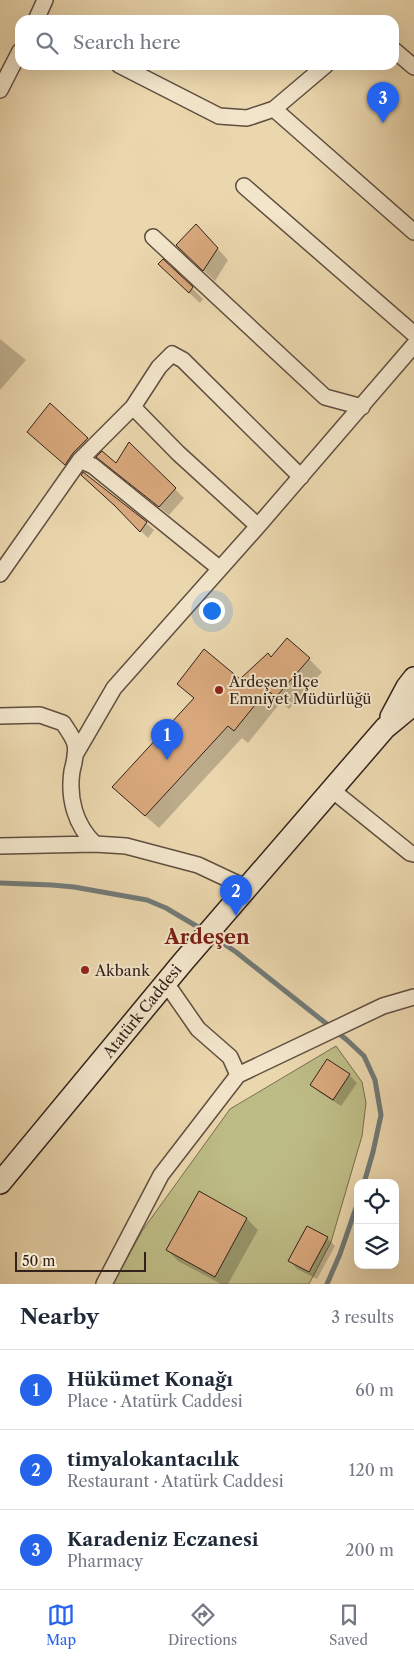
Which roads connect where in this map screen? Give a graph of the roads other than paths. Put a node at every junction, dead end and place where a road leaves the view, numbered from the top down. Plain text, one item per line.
1 (46, 0) edge
2 (38, 15) edge
3 (399, 54) edge
4 (15, 62) edge
5 (414, 67) edge
6 (129, 70) edge
7 (320, 70) edge
8 (0, 90) edge
9 (274, 109) junction
10 (244, 186) dead end
11 (414, 232) edge
12 (153, 237) dead end
13 (414, 334) edge
14 (414, 345) edge
15 (133, 407) junction
16 (362, 407) junction
17 (80, 460) junction
18 (301, 477) junction
19 (258, 526) junction
20 (219, 568) junction
21 (0, 574) edge
22 (414, 678) edge
23 (414, 704) edge
24 (0, 716) edge
25 (385, 728) junction
26 (75, 755) junction
27 (332, 790) junction
28 (95, 844) junction
29 (0, 846) edge
30 (414, 854) edge
31 (248, 888) junction
32 (166, 983) junction
33 (414, 997) edge
34 (238, 1075) junction
35 (0, 1183) edge
36 (104, 1284) edge

1 - 2 street
3 - 5 street
4 - 8 street
6 - 9 street
7 - 9 street
9 - 11 street
10 - 13 street
12 - 16 street
14 - 16 street
15 - 17 street
15 - 18 street
15 - 19 street
16 - 18 street
17 - 20 street
17 - 21 street
18 - 19 street
19 - 20 street
20 - 26 street
22 - 25 main road, Atatürk Caddesi
23 - 25 main road, Atatürk Caddesi
24 - 26 street
25 - 27 main road, Atatürk Caddesi
26 - 28 street
27 - 30 street
27 - 31 main road, Atatürk Caddesi
28 - 29 street
28 - 31 street
31 - 32 main road, Atatürk Caddesi
32 - 34 street
32 - 35 main road, Atatürk Caddesi
33 - 34 street
34 - 36 street

